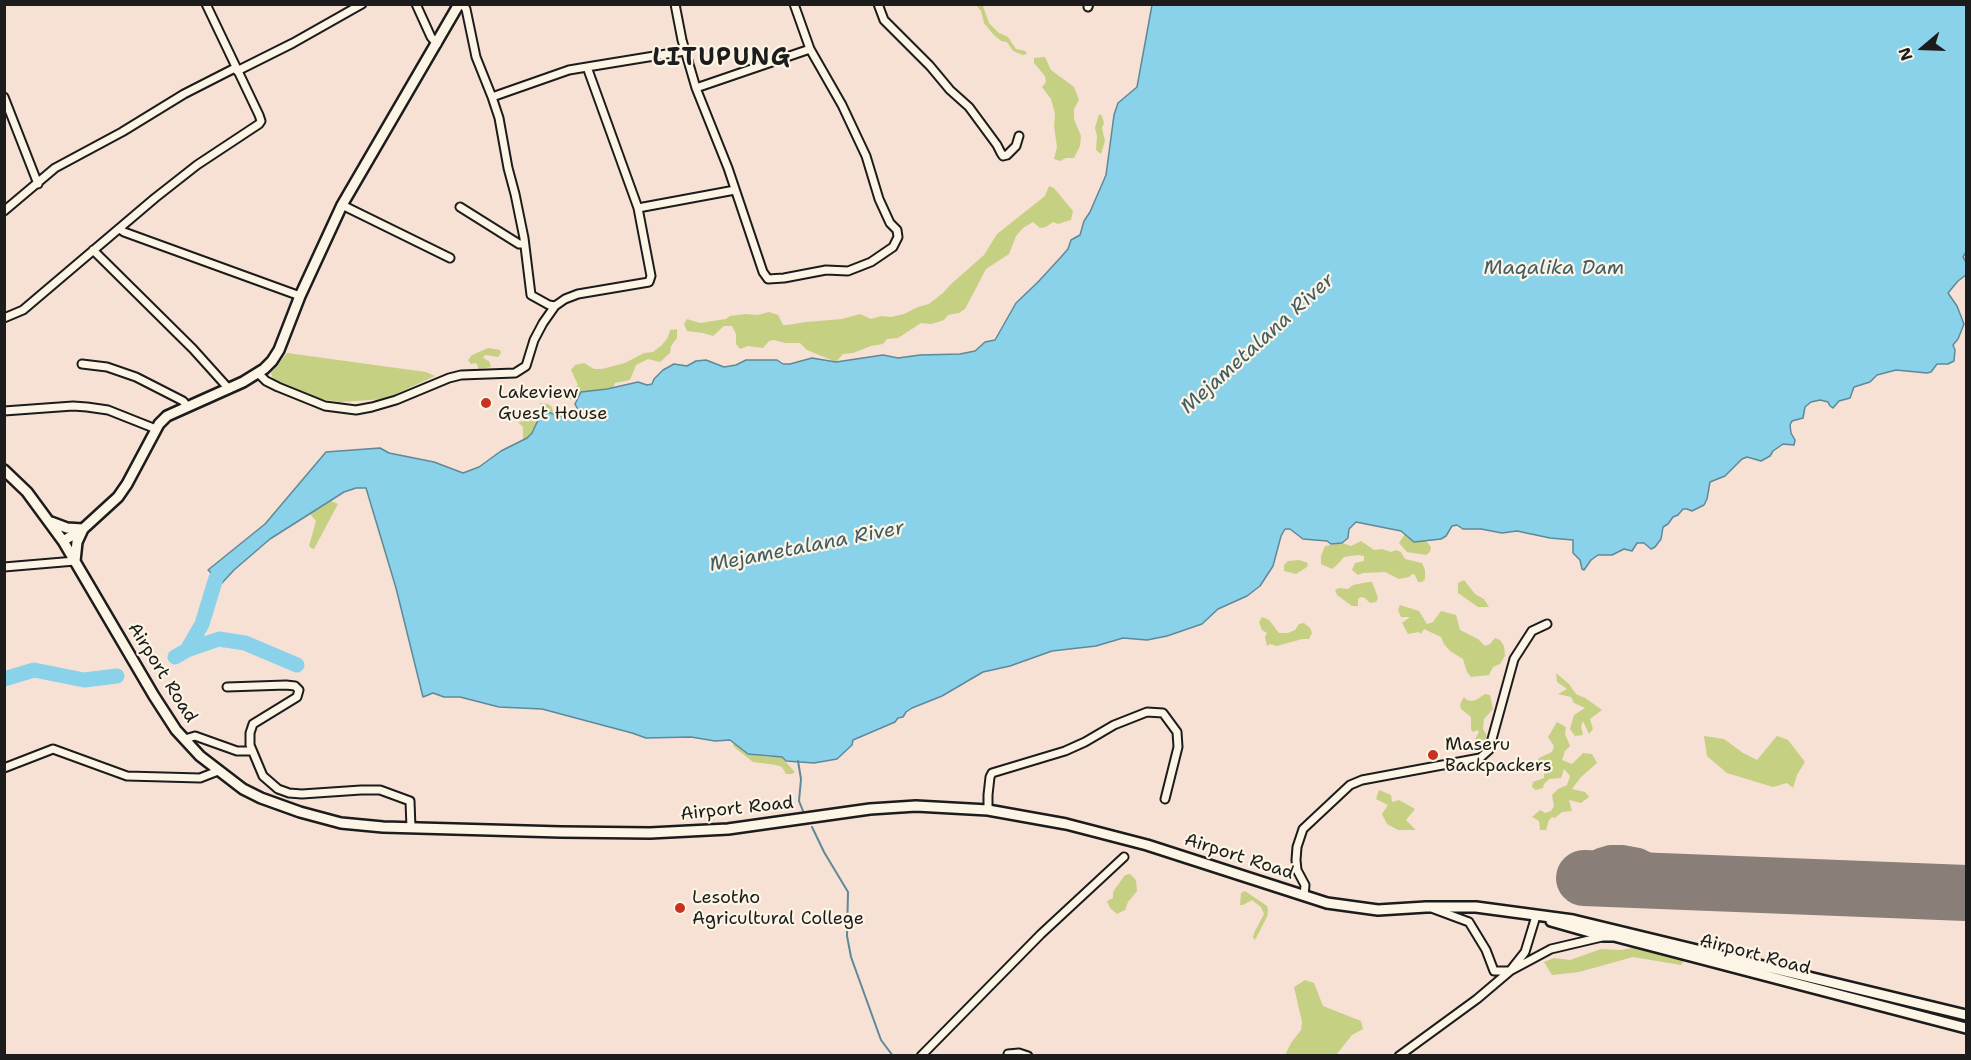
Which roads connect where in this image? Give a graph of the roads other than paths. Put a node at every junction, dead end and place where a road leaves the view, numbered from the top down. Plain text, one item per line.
1 (206, 4) edge
2 (362, 4) edge
3 (416, 4) edge
4 (460, 4) edge
5 (675, 4) edge
6 (794, 4) edge
7 (878, 4) edge
8 (437, 44) junction
9 (810, 49) junction
10 (685, 51) junction
11 (587, 67) junction
12 (236, 69) junction
13 (696, 88) junction
14 (4, 96) edge
15 (492, 97) junction
16 (1019, 136) dead end
17 (38, 184) junction
18 (735, 190) junction
19 (342, 205) junction
20 (460, 207) dead end
21 (638, 208) junction
22 (4, 211) edge
23 (120, 229) junction
24 (523, 244) junction
25 (93, 250) junction
26 (450, 258) dead end
27 (300, 296) junction
28 (555, 306) junction
29 (4, 318) edge
30 (82, 364) dead end
31 (258, 373) junction
32 (229, 389) junction
33 (186, 406) junction
34 (4, 411) edge
35 (156, 429) junction
36 (4, 470) edge
37 (47, 519) junction
38 (83, 528) junction
39 (63, 542) junction
40 (75, 561) junction
41 (4, 567) edge
42 (1547, 624) dead end
43 (227, 687) dead end
44 (184, 739) junction
45 (252, 751) junction
46 (4, 768) edge
47 (218, 771) junction
48 (1165, 799) dead end
49 (988, 810) junction
50 (411, 828) junction
51 (1124, 857) dead end
52 (1304, 896) junction
53 (1426, 907) junction
54 (1536, 916) junction
55 (1604, 936) junction
56 (1510, 971) junction
57 (1966, 1015) edge
58 (1966, 1028) edge
59 (1008, 1054) dead end
60 (921, 1056) edge
61 (1028, 1056) edge
62 (1399, 1056) edge

1 - 12 street
2 - 12 street
3 - 8 street
4 - 8 main road
4 - 15 street
5 - 10 street
6 - 9 street
7 - 16 street
8 - 19 main road
9 - 13 street
9 - 18 street
10 - 11 street
10 - 13 street
11 - 15 street
11 - 21 street
12 - 17 street
12 - 23 street
13 - 18 street
14 - 17 street
15 - 24 street
17 - 22 street
18 - 21 street
19 - 26 street
19 - 27 main road
20 - 24 street
21 - 28 street
23 - 25 street
23 - 27 street
24 - 28 street
25 - 29 street
25 - 32 street
27 - 31 main road
28 - 31 street
30 - 33 street
31 - 32 main road
32 - 33 main road
33 - 35 main road
34 - 35 street
35 - 38 main road
36 - 37 main road, Airport Road
37 - 38 main road
37 - 39 main road, Airport Road
38 - 39 main road
38 - 40 main road
39 - 40 main road, Airport Road
40 - 41 street
40 - 44 main road, Airport Road
42 - 52 street
43 - 45 street
44 - 45 street
44 - 47 main road, Airport Road
45 - 50 street
46 - 47 street
47 - 50 main road, Airport Road
48 - 49 street
49 - 50 main road, Airport Road
49 - 52 main road, Airport Road
51 - 60 street
52 - 53 main road, Airport Road
53 - 54 main road, Airport Road
53 - 56 street
54 - 55 main road, Airport Road
54 - 56 street
54 - 57 main road, Airport Road
55 - 56 street
55 - 58 main road, Airport Road
56 - 62 street
59 - 61 street

